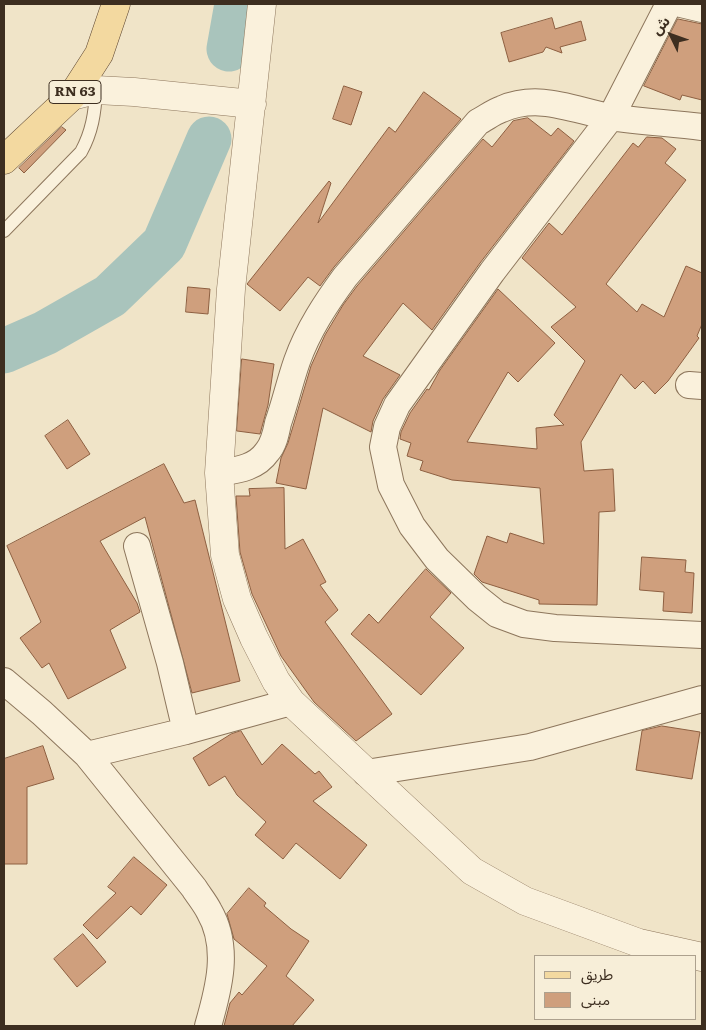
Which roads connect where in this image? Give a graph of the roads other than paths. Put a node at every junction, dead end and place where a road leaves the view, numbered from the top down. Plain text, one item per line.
1 (116, 4) edge
2 (262, 4) edge
3 (669, 4) edge
4 (682, 4) edge
5 (702, 9) edge
6 (84, 93) junction
7 (252, 104) junction
8 (611, 117) junction
9 (702, 127) edge
10 (4, 160) edge
11 (4, 231) edge
12 (219, 473) junction
13 (137, 546) dead end
14 (702, 635) edge
15 (4, 681) edge
16 (702, 700) edge
17 (290, 702) junction
18 (186, 730) junction
19 (87, 755) junction
20 (366, 773) junction
21 (693, 955) edge
22 (208, 1026) edge

1 - 6 main road, RN 63
2 - 7 street
3 - 8 street
4 - 5 street
6 - 7 street
6 - 10 main road, RN 63
6 - 11 lane
7 - 12 street
8 - 9 street
8 - 12 street
8 - 14 street
12 - 17 street
13 - 18 street
15 - 19 street
16 - 20 street
17 - 18 street
17 - 20 street
18 - 19 street
19 - 22 street
20 - 21 street

